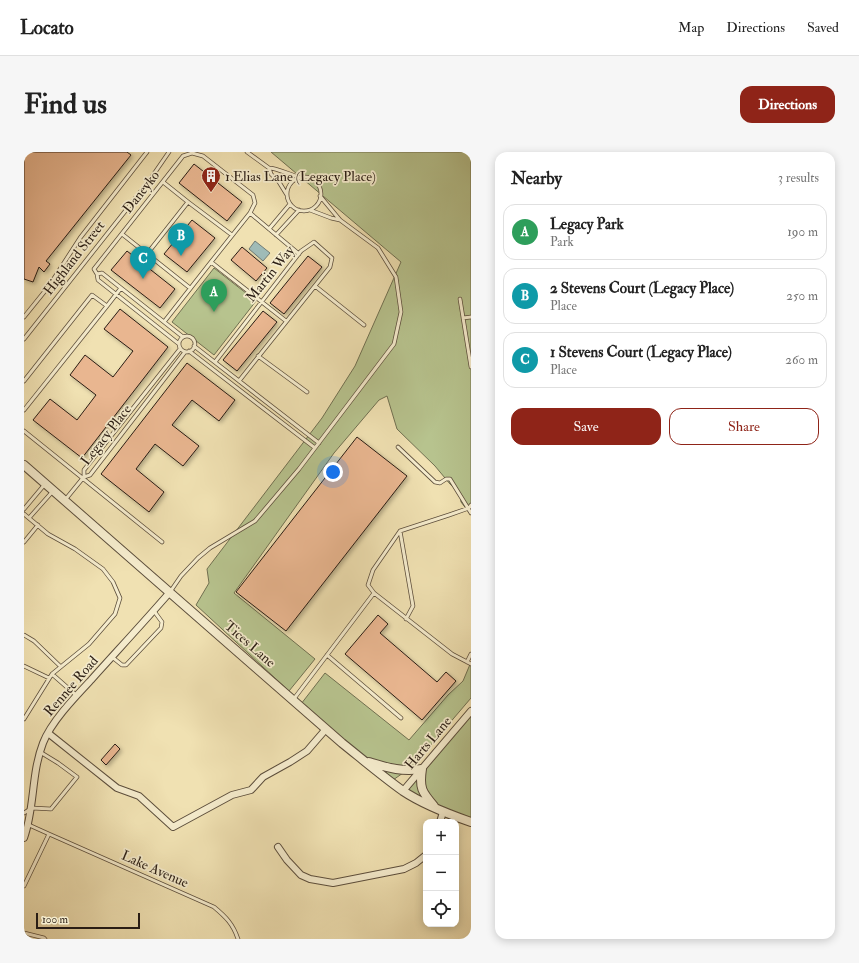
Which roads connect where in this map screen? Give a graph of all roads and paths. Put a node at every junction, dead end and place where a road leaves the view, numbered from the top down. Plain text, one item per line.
1 (146, 152) edge
2 (169, 152) edge
3 (247, 152) edge
4 (269, 168) junction
5 (301, 178) junction
6 (163, 182) junction
7 (287, 195) junction
8 (320, 196) junction
9 (188, 202) junction
10 (290, 204) junction
11 (299, 210) junction
12 (310, 210) junction
13 (250, 214) junction
14 (340, 220) junction
15 (269, 229) junction
16 (122, 234) junction
17 (276, 235) junction
18 (232, 236) junction
19 (147, 254) junction
20 (299, 254) junction
21 (211, 262) junction
22 (97, 274) junction
23 (315, 286) junction
24 (121, 288) junction
25 (190, 288) junction
26 (116, 295) junction
27 (460, 299) dead end
28 (262, 301) junction
29 (107, 306) junction
30 (24, 317) edge
31 (471, 317) edge
32 (463, 318) junction
33 (286, 321) junction
34 (164, 322) junction
35 (364, 325) dead end
36 (471, 336) edge
37 (183, 337) junction
38 (466, 337) junction
39 (24, 339) edge
40 (179, 344) junction
41 (194, 346) junction
42 (180, 349) junction
43 (189, 351) junction
44 (184, 352) junction
45 (258, 356) junction
46 (215, 362) junction
47 (471, 367) edge
48 (239, 380) junction
49 (24, 381) edge
50 (247, 387) junction
51 (307, 392) dead end
52 (242, 393) junction
53 (24, 410) edge
54 (24, 431) edge
55 (319, 443) junction
56 (398, 447) dead end
57 (315, 448) junction
58 (24, 465) edge
59 (83, 477) junction
60 (45, 484) junction
61 (53, 491) junction
62 (65, 501) junction
63 (470, 506) edge
64 (24, 509) edge
65 (471, 513) edge
66 (24, 514) edge
67 (29, 518) junction
68 (38, 525) junction
69 (400, 531) junction
70 (24, 542) edge
71 (162, 542) dead end
72 (170, 592) junction
73 (374, 593) junction
74 (154, 611) junction
75 (406, 619) junction
76 (24, 635) edge
77 (471, 654) edge
78 (327, 655) junction
79 (112, 657) junction
80 (467, 662) junction
81 (471, 664) edge
82 (24, 666) edge
83 (60, 666) junction
84 (52, 674) junction
85 (49, 678) junction
86 (77, 696) junction
87 (293, 700) junction
88 (471, 711) edge
89 (401, 718) dead end
90 (24, 719) edge
91 (326, 729) junction
92 (48, 733) junction
93 (40, 752) junction
94 (364, 761) junction
95 (422, 769) junction
96 (404, 791) junction
97 (32, 808) junction
98 (439, 810) junction
99 (24, 813) edge
100 (440, 819) edge
101 (471, 822) edge
102 (28, 825) junction
103 (49, 834) junction
104 (24, 838) edge
105 (278, 847) dead end
106 (423, 857) edge
107 (24, 886) edge
108 (24, 933) edge
109 (45, 939) edge
110 (238, 939) edge

1 - 30 lane
2 - 39 lane, Highland Street
3 - 4 lane
4 - 5 lane
4 - 7 lane
5 - 7 lane
5 - 8 lane
6 - 9 lane
6 - 13 lane, Daneyko
6 - 16 lane, Daneyko
7 - 10 lane
8 - 12 lane
8 - 14 lane
9 - 18 lane
9 - 19 lane
10 - 11 lane
10 - 15 lane
11 - 12 lane
11 - 17 lane
12 - 14 lane
13 - 15 lane
13 - 18 lane
14 - 55 lane
15 - 17 lane
16 - 19 lane
16 - 22 lane, Daneyko
17 - 20 lane
18 - 21 lane
19 - 25 lane
20 - 23 lane, Martin Way
20 - 28 lane, Martin Way
21 - 25 lane
21 - 28 lane
22 - 24 lane
22 - 26 lane
23 - 33 lane, Martin Way
23 - 35 lane
24 - 26 lane
24 - 34 lane
25 - 34 lane
26 - 29 lane
26 - 40 lane
27 - 32 lane
28 - 33 lane
28 - 46 lane, Martin Way
29 - 49 lane
29 - 53 lane
31 - 32 lane
32 - 38 lane
33 - 45 lane, Martin Way
34 - 37 lane
36 - 38 lane
37 - 40 lane
37 - 41 lane
38 - 47 lane
40 - 42 lane
41 - 43 lane
41 - 46 lane
42 - 44 lane
42 - 59 lane, Legacy Place
43 - 44 lane
43 - 52 lane
44 - 59 lane, Legacy Place
45 - 48 lane, Martin Way
45 - 51 lane
46 - 48 lane
48 - 50 lane
50 - 52 lane
50 - 55 lane
52 - 57 lane
54 - 59 lane
55 - 57 lane
56 - 63 lane
57 - 72 lane
58 - 60 street, Tices Lane
59 - 62 lane
59 - 71 lane
60 - 61 street, Tices Lane
60 - 64 lane
61 - 62 street, Tices Lane
61 - 67 lane
62 - 72 street, Tices Lane
63 - 65 lane
63 - 69 lane
66 - 67 lane
67 - 68 lane
68 - 70 lane
68 - 83 lane
69 - 73 lane
69 - 75 lane
72 - 74 street, Rennee Road
72 - 87 street, Tices Lane
73 - 75 lane
73 - 78 lane
74 - 79 street, Rennee Road
74 - 79 lane
75 - 80 lane
76 - 83 lane
77 - 80 lane
78 - 87 lane
78 - 89 lane
79 - 86 street, Rennee Road
80 - 81 lane
82 - 85 lane
83 - 84 lane
84 - 85 lane
84 - 86 lane
85 - 90 lane
86 - 92 street, Rennee Road
87 - 91 street, Tices Lane
88 - 95 street, Harts Lane
91 - 92 street
91 - 94 street, Tices Lane
92 - 93 street, Rennee Road
93 - 97 street, Rennee Road
93 - 97 lane
94 - 95 street
94 - 96 street, Tices Lane
95 - 96 street, Harts Lane
95 - 98 street
96 - 98 street, Tices Lane
97 - 99 lane
97 - 102 street, Rennee Road
98 - 100 street
98 - 101 street, Tices Lane
102 - 103 lane, Lake Avenue
102 - 104 street, Rennee Road
103 - 107 lane
103 - 110 lane, Lake Avenue
105 - 106 street
108 - 109 lane

